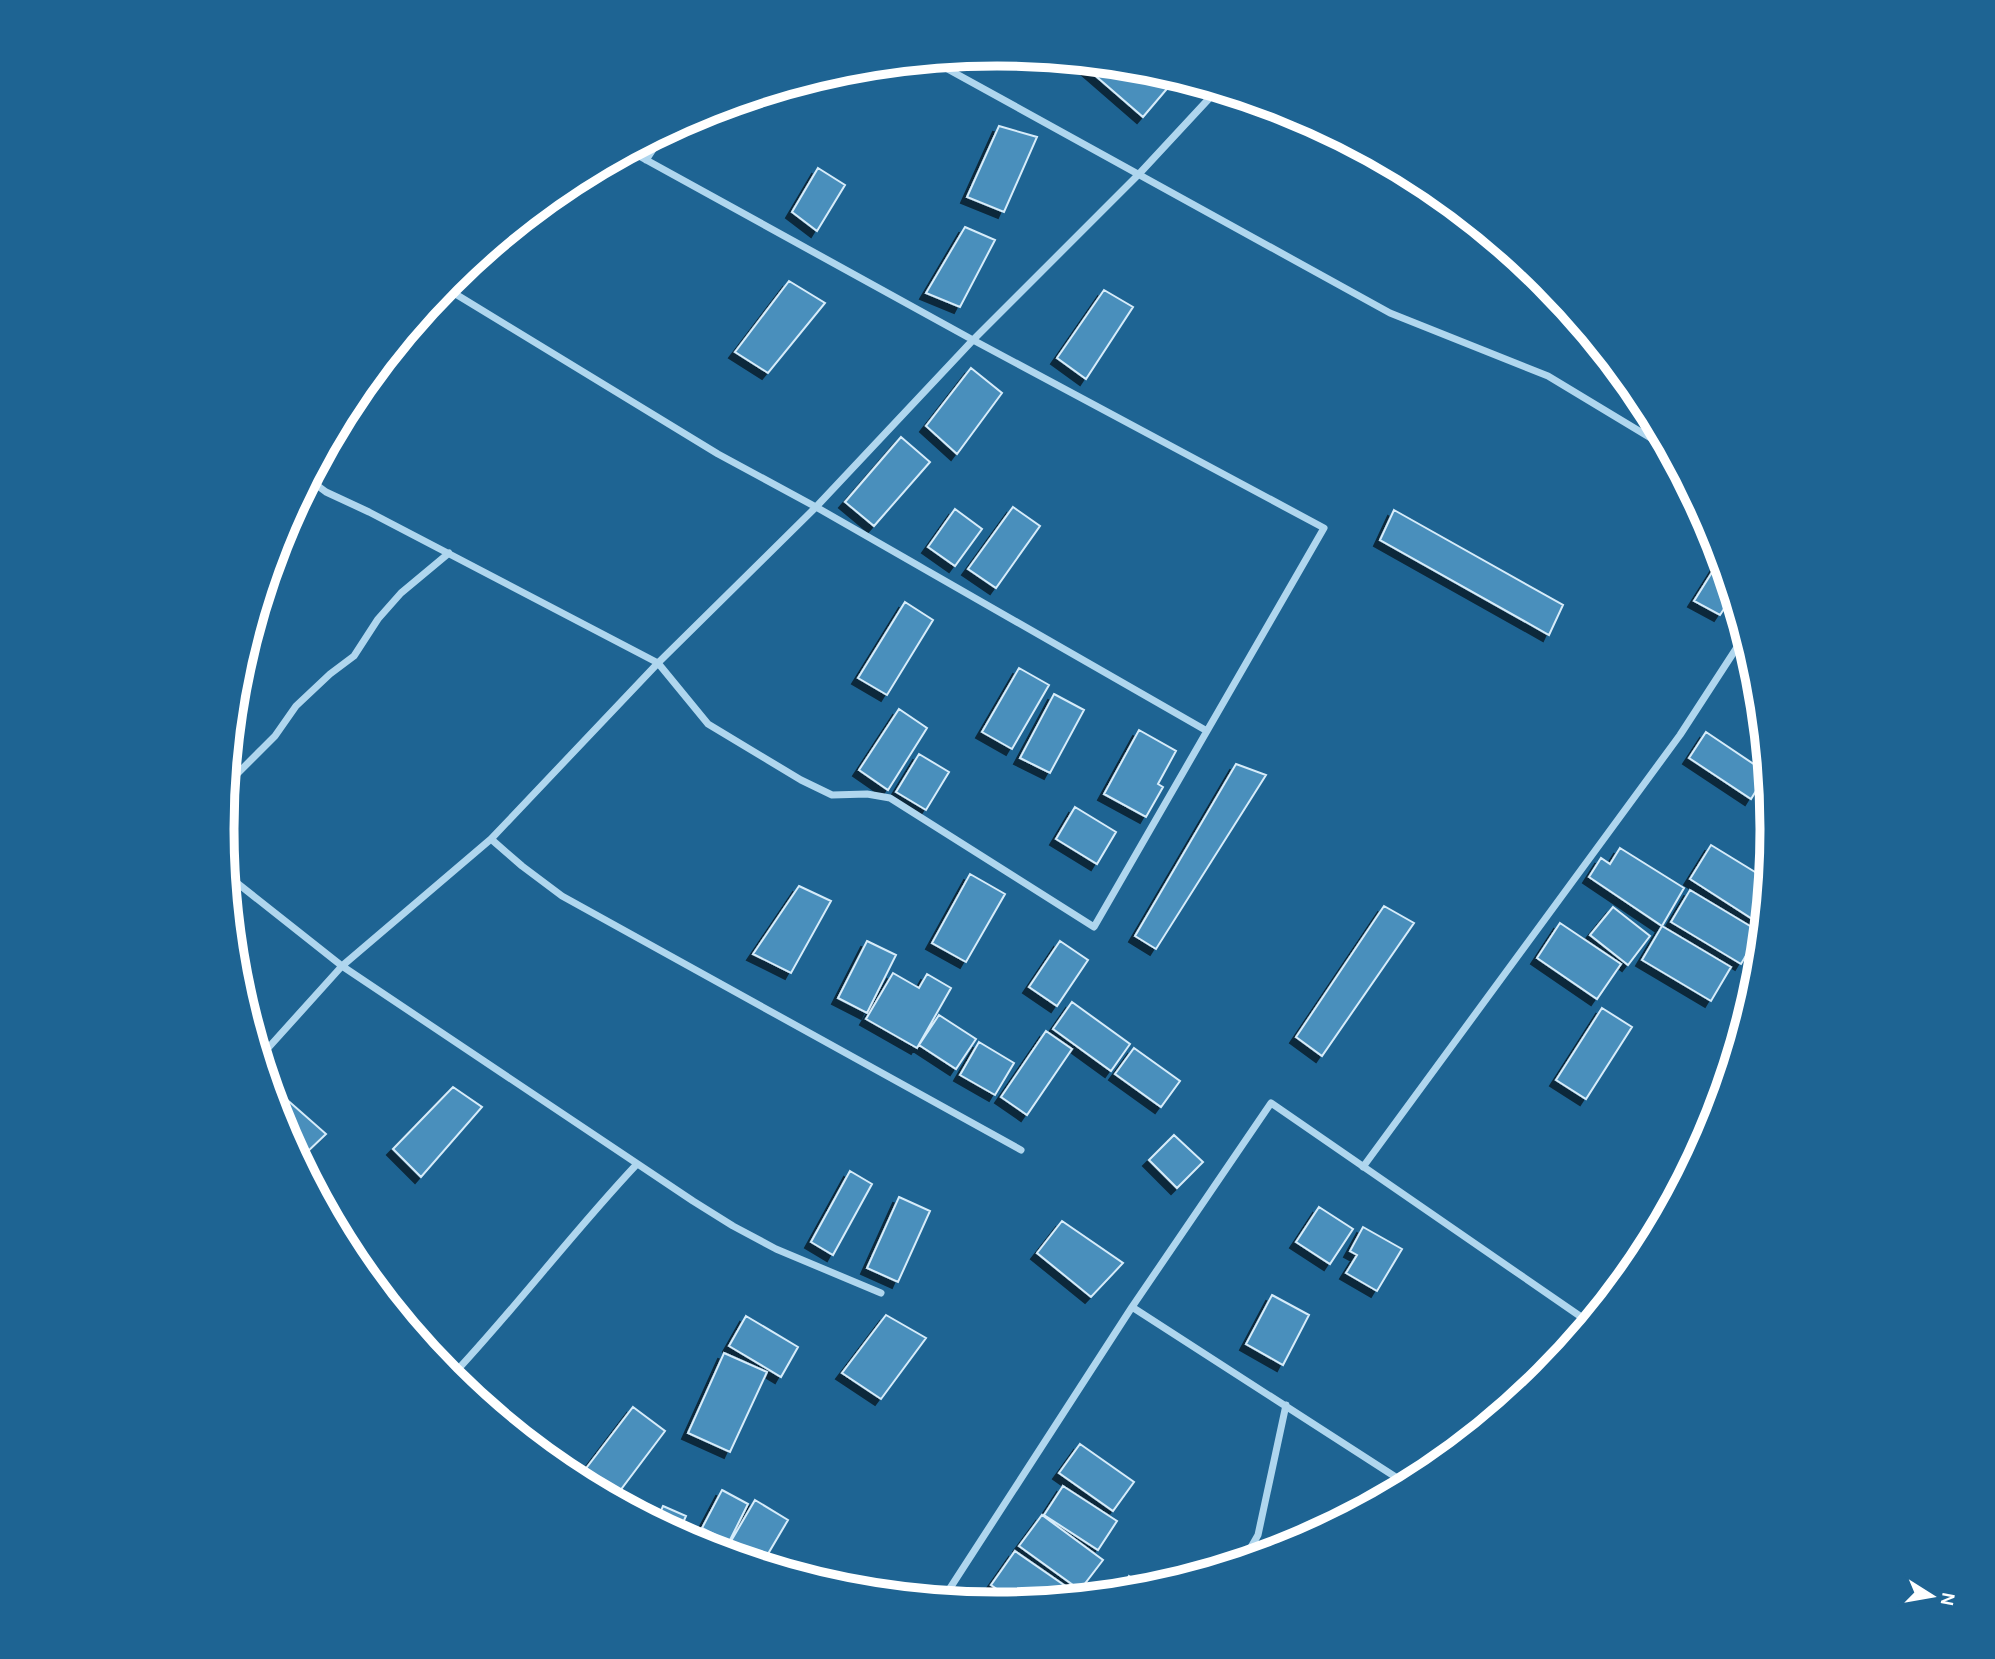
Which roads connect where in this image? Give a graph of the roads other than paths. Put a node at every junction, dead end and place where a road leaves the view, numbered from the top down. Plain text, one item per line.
1 (946, 68) edge
2 (1211, 97) edge
3 (653, 149) edge
4 (640, 156) edge
5 (646, 160) junction
6 (1139, 174) junction
7 (455, 294) edge
8 (973, 340) junction
9 (1652, 439) edge
10 (317, 485) edge
11 (817, 507) junction
12 (449, 553) junction
13 (1738, 646) edge
14 (658, 663) junction
15 (1207, 731) junction
16 (237, 774) edge
17 (491, 839) junction
18 (236, 882) edge
19 (342, 966) junction
20 (267, 1049) edge
21 (1021, 1150) dead end
22 (637, 1164) junction
23 (1363, 1167) junction
24 (881, 1293) dead end
25 (1132, 1307) junction
26 (1583, 1318) edge
27 (458, 1369) edge
28 (1286, 1405) junction
29 (1398, 1478) edge
30 (1250, 1549) edge
31 (948, 1591) edge

1 - 6 street
2 - 6 street
3 - 5 street
4 - 5 street
5 - 8 street
6 - 8 street
6 - 9 street
7 - 11 street
8 - 11 street
8 - 15 street
10 - 12 street
11 - 14 street
11 - 15 street
12 - 14 street
12 - 16 street
13 - 23 street
14 - 15 street
14 - 17 street
17 - 19 street
17 - 21 street
18 - 19 street
19 - 20 street
19 - 22 street
22 - 24 street
22 - 27 street
23 - 25 street
23 - 26 street
25 - 28 street
25 - 31 street
28 - 29 street
28 - 30 street

